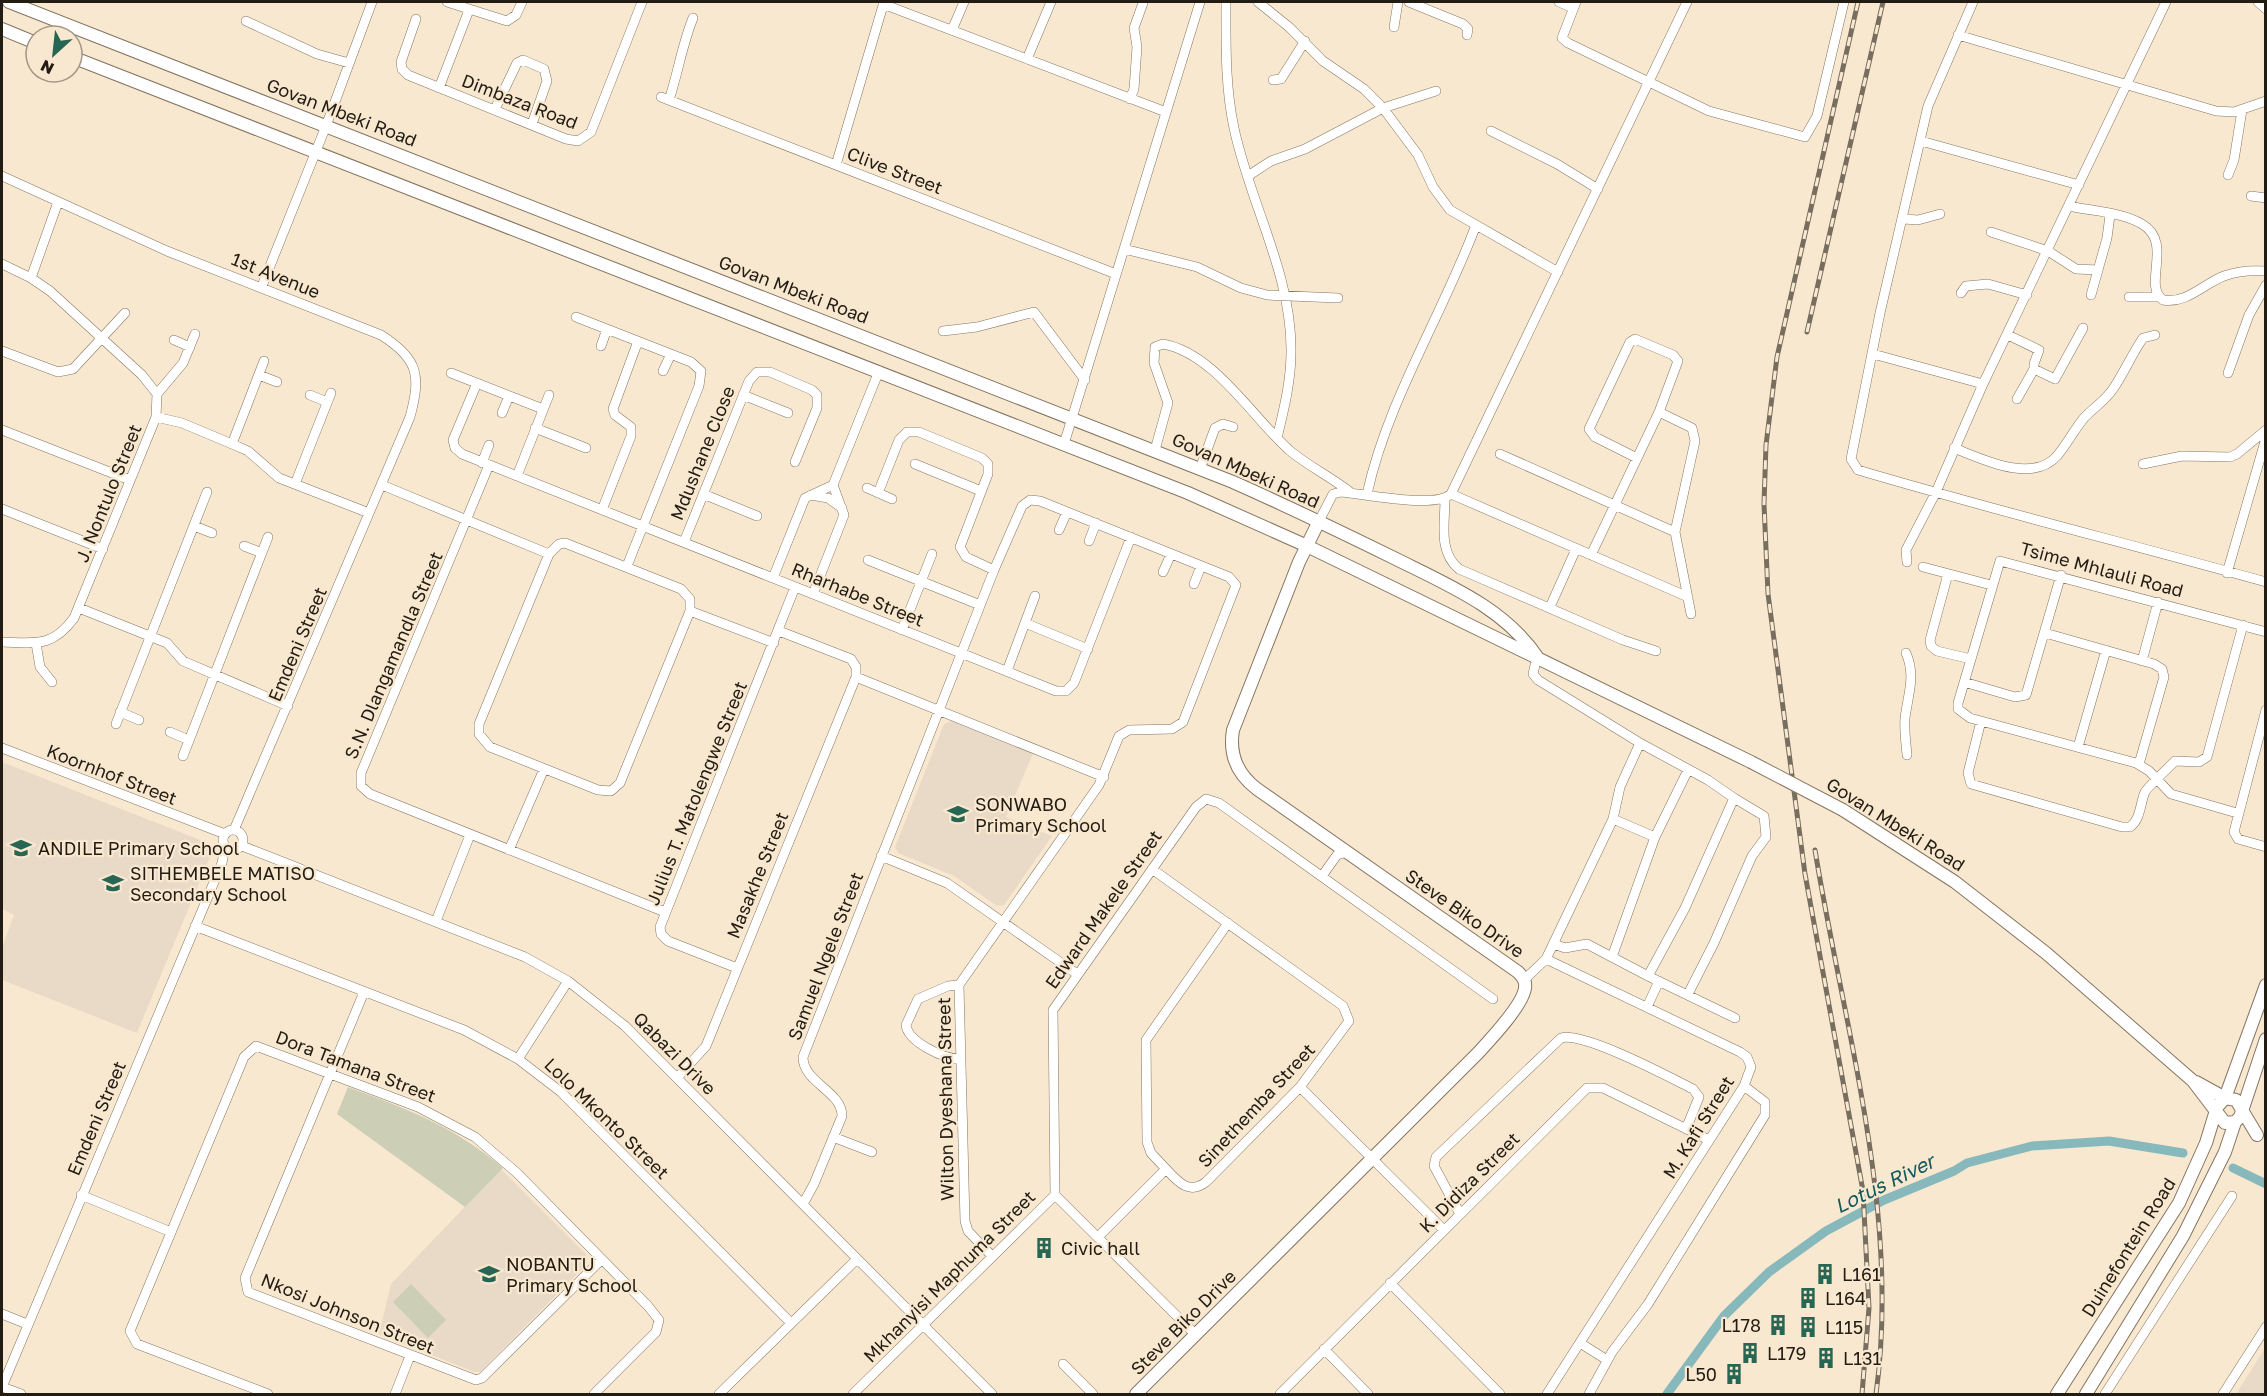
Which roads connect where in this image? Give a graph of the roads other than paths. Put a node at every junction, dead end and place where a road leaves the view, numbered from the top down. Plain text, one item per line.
1 (9, 2) edge
2 (372, 2) edge
3 (447, 2) edge
4 (522, 2) edge
5 (642, 2) edge
6 (964, 2) edge
7 (1050, 2) edge
8 (1200, 2) edge
9 (1226, 2) edge
10 (1258, 2) edge
11 (1398, 2) edge
12 (1409, 2) edge
13 (1559, 2) edge
14 (1687, 2) edge
15 (1844, 2) edge
16 (1973, 2) edge
17 (2166, 2) edge
18 (883, 3) edge
19 (1143, 3) dead end
20 (1575, 5) edge
21 (469, 10) junction
22 (693, 18) dead end
23 (416, 19) dead end
24 (246, 21) dead end
25 (1394, 27) dead end
26 (2, 29) edge
27 (952, 30) junction
28 (1467, 35) dead end
29 (1958, 35) junction
30 (24, 38) edge
31 (1305, 41) junction
32 (1027, 59) junction
33 (84, 62) edge
34 (349, 63) junction
35 (1273, 80) dead end
36 (1649, 82) junction
37 (2127, 84) junction
38 (439, 88) junction
39 (1436, 91) dead end
40 (1130, 99) junction
41 (2265, 101) edge
42 (1383, 108) junction
43 (495, 109) junction
44 (2242, 110) junction
45 (1166, 112) junction
46 (532, 124) junction
47 (326, 126) junction
48 (1491, 131) dead end
49 (1921, 141) junction
50 (316, 152) junction
51 (836, 165) junction
52 (2228, 175) dead end
53 (2, 176) edge
54 (1248, 176) junction
55 (2079, 185) junction
56 (1598, 189) junction
57 (2251, 196) dead end
58 (2265, 198) edge
59 (58, 202) junction
60 (2069, 206) junction
61 (1940, 214) dead end
62 (2110, 215) junction
63 (1904, 219) junction
64 (1476, 225) junction
65 (1991, 232) dead end
66 (1124, 249) junction
67 (2048, 251) junction
68 (2, 264) edge
69 (2097, 270) junction
70 (2265, 271) edge
71 (1558, 272) junction
72 (1116, 274) junction
73 (31, 278) junction
74 (2265, 285) edge
75 (262, 286) junction
76 (1961, 292) dead end
77 (2027, 295) junction
78 (2091, 296) dead end
79 (1286, 297) junction
80 (2129, 297) dead end
81 (2159, 297) junction
82 (1338, 298) dead end
83 (125, 313) dead end
84 (576, 317) dead end
85 (2083, 328) dead end
86 (607, 329) junction
87 (943, 331) dead end
88 (195, 334) dead end
89 (2008, 335) junction
90 (2156, 335) dead end
91 (102, 338) junction
92 (174, 340) dead end
93 (638, 341) junction
94 (601, 346) dead end
95 (190, 347) junction
96 (2, 351) edge
97 (671, 354) junction
98 (1873, 354) junction
99 (264, 361) dead end
100 (2034, 369) junction
101 (663, 371) dead end
102 (879, 371) junction
103 (2228, 373) dead end
104 (452, 374) dead end
105 (259, 375) junction
106 (1085, 380) junction
107 (277, 382) dead end
108 (477, 383) junction
109 (1983, 384) junction
110 (157, 394) junction
111 (310, 395) dead end
112 (549, 395) dead end
113 (743, 395) junction
114 (509, 396) junction
115 (2017, 399) dead end
116 (543, 410) junction
117 (1659, 412) junction
118 (502, 413) dead end
119 (788, 413) dead end
120 (156, 417) junction
121 (1073, 418) junction
122 (1233, 427) dead end
123 (535, 428) junction
124 (2, 430) edge
125 (2265, 430) edge
126 (1277, 438) junction
127 (2265, 438) edge
128 (232, 444) junction
129 (1065, 444) junction
130 (489, 445) dead end
131 (586, 448) dead end
132 (1954, 448) junction
133 (1155, 450) junction
134 (1500, 454) dead end
135 (1637, 458) junction
136 (795, 462) dead end
137 (485, 464) junction
138 (2143, 464) dead end
139 (915, 465) dead end
140 (1200, 469) junction
141 (517, 477) junction
142 (130, 480) junction
143 (295, 484) junction
144 (382, 485) junction
145 (833, 485) junction
146 (867, 488) dead end
147 (981, 491) junction
148 (207, 492) dead end
149 (1936, 492) junction
150 (878, 493) junction
151 (1350, 493) junction
152 (703, 494) junction
153 (1367, 494) junction
154 (809, 495) junction
155 (1448, 497) junction
156 (892, 499) dead end
157 (1615, 505) junction
158 (842, 508) junction
159 (2, 509) edge
160 (602, 510) junction
161 (1066, 512) junction
162 (369, 513) junction
163 (757, 516) dead end
164 (468, 520) junction
165 (1319, 521) junction
166 (1096, 523) junction
167 (194, 526) junction
168 (643, 526) junction
169 (1059, 530) dead end
170 (1676, 532) junction
171 (212, 533) dead end
172 (268, 537) dead end
173 (1131, 537) junction
174 (684, 542) junction
175 (1089, 542) dead end
176 (244, 546) dead end
177 (1307, 546) junction
178 (103, 549) junction
179 (1576, 549) junction
180 (262, 553) junction
181 (549, 554) junction
182 (932, 554) dead end
183 (1171, 554) junction
184 (1591, 555) junction
185 (868, 560) dead end
186 (1907, 561) dead end
187 (627, 566) junction
188 (1201, 566) junction
189 (1923, 567) dead end
190 (994, 570) junction
191 (1163, 572) dead end
192 (2227, 573) junction
193 (1948, 574) junction
194 (2061, 575) junction
195 (773, 578) junction
196 (921, 581) junction
197 (2265, 582) edge
198 (1194, 584) dead end
199 (1991, 585) junction
200 (795, 587) junction
201 (813, 594) junction
202 (1035, 596) dead end
203 (1688, 597) junction
204 (2158, 602) junction
205 (980, 605) junction
206 (1550, 607) junction
207 (79, 608) junction
208 (690, 611) junction
209 (1691, 614) dead end
210 (1025, 623) junction
211 (2243, 625) junction
212 (902, 630) junction
213 (779, 631) junction
214 (2265, 632) edge
215 (2045, 633) junction
216 (151, 636) junction
217 (2, 642) edge
218 (774, 643) junction
219 (36, 644) junction
220 (1088, 649) junction
221 (2106, 650) junction
222 (1656, 651) dead end
223 (961, 653) junction
224 (1906, 653) dead end
225 (1971, 659) junction
226 (2142, 661) junction
227 (1537, 662) junction
228 (1007, 672) junction
229 (214, 675) junction
230 (856, 676) junction
231 (52, 682) dead end
232 (1964, 682) junction
233 (288, 706) junction
234 (939, 708) junction
235 (2265, 710) edge
236 (120, 712) junction
237 (139, 720) dead end
238 (1981, 721) junction
239 (116, 724) dead end
240 (170, 732) dead end
241 (189, 740) junction
242 (1640, 743) junction
243 (2078, 747) junction
244 (2, 748) edge
245 (1906, 755) dead end
246 (183, 756) dead end
247 (2139, 764) junction
248 (544, 769) junction
249 (1688, 770) junction
250 (1104, 777) junction
251 (2158, 780) junction
252 (1734, 798) junction
253 (2237, 813) junction
254 (1613, 819) junction
255 (470, 835) junction
256 (1655, 837) junction
257 (240, 838) junction
258 (226, 843) junction
259 (2265, 847) edge
260 (509, 850) junction
261 (1340, 851) junction
262 (881, 856) junction
263 (1152, 869) junction
264 (1322, 876) junction
265 (665, 912) junction
266 (436, 921) junction
267 (1002, 921) junction
268 (1228, 923) junction
269 (195, 927) junction
270 (1554, 944) junction
271 (1612, 957) junction
272 (1546, 959) junction
273 (737, 968) junction
274 (1077, 974) junction
275 (1648, 976) junction
276 (1524, 980) junction
277 (568, 981) junction
278 (1659, 981) junction
279 (959, 985) junction
280 (2265, 985) edge
281 (364, 992) junction
282 (1688, 994) junction
283 (1493, 999) dead end
284 (1647, 1007) junction
285 (1735, 1018) dead end
286 (2265, 1039) edge
287 (518, 1059) junction
288 (960, 1059) junction
289 (330, 1074) junction
290 (677, 1078) junction
291 (2193, 1081) junction
292 (1744, 1086) junction
293 (1300, 1087) junction
294 (2225, 1098) junction
295 (2242, 1110) junction
296 (2216, 1111) junction
297 (2235, 1122) junction
298 (1686, 1129) junction
299 (833, 1137) junction
300 (2261, 1139) edge
301 (1709, 1140) junction
302 (872, 1152) dead end
303 (1372, 1158) junction
304 (1166, 1169) junction
305 (1055, 1195) junction
306 (81, 1196) junction
307 (2232, 1196) dead end
308 (803, 1204) junction
309 (1460, 1214) junction
310 (1444, 1230) junction
311 (171, 1232) junction
312 (1098, 1237) junction
313 (992, 1256) junction
314 (857, 1259) junction
315 (601, 1260) junction
316 (1390, 1283) junction
317 (2, 1314) edge
318 (791, 1323) junction
319 (27, 1324) junction
320 (922, 1324) junction
321 (2265, 1327) edge
322 (1196, 1335) junction
323 (1580, 1343) junction
324 (1324, 1349) junction
325 (410, 1356) junction
326 (1607, 1360) junction
327 (1063, 1364) dead end
328 (2, 1387) edge
329 (21, 1395) edge
330 (268, 1395) edge
331 (395, 1395) edge
332 (594, 1395) edge
333 (719, 1395) edge
334 (853, 1395) edge
335 (992, 1395) edge
336 (1093, 1395) edge
337 (1136, 1395) edge
338 (1280, 1395) edge
339 (1368, 1395) edge
340 (1500, 1395) edge
341 (1547, 1395) edge
342 (1589, 1395) edge
343 (2057, 1395) edge
344 (2086, 1395) edge
345 (2105, 1395) edge
346 (2223, 1395) edge

1 - 47 main road, Govan Mbeki Road
2 - 34 street
3 - 21 street
4 - 21 street
5 - 46 street, Dimbaza Road
6 - 27 street
7 - 32 street
8 - 45 street
9 - 54 street
10 - 31 street
11 - 25 street
12 - 28 street
13 - 20 street
14 - 36 street
15 - 36 street
16 - 29 street
17 - 37 street
18 - 27 street
18 - 51 street
19 - 40 street
20 - 36 street
21 - 38 street
22 - 51 street, Clive Street
23 - 38 street, Dimbaza Road
24 - 34 street
26 - 30 main road
27 - 32 street
29 - 37 street
29 - 49 street
31 - 35 street
31 - 42 street
32 - 40 street
33 - 50 main road, Govan Mbeki Road
34 - 47 street
36 - 56 street
37 - 44 street
37 - 55 street
38 - 43 street, Dimbaza Road
39 - 42 street
40 - 45 street
41 - 44 street
42 - 54 street
42 - 64 street
43 - 46 street, Dimbaza Road
43 - 46 street
44 - 52 street
45 - 66 street
47 - 50 street
47 - 121 main road, Govan Mbeki Road
48 - 56 street
49 - 55 street
49 - 63 street
50 - 75 street
50 - 102 main road, Govan Mbeki Road
51 - 72 street, Clive Street
53 - 59 street, 1st Avenue
54 - 79 street
55 - 60 street
56 - 71 street
57 - 58 street
59 - 73 street
59 - 75 street, 1st Avenue
60 - 62 street
60 - 67 street
61 - 63 street
62 - 69 street
62 - 81 street
63 - 98 street
64 - 71 street
64 - 153 street
65 - 67 street
66 - 72 street
66 - 79 street
67 - 69 street
67 - 77 street
68 - 73 street
69 - 78 street
70 - 81 street
71 - 155 street
72 - 106 street
73 - 91 street
74 - 103 street
75 - 144 street, 1st Avenue
76 - 77 street
77 - 89 street
79 - 82 street
79 - 126 street
80 - 81 street
83 - 91 street
84 - 86 street
85 - 100 street
86 - 93 street
86 - 94 street
87 - 106 street
88 - 95 street
89 - 100 street
89 - 109 street
90 - 132 street
91 - 96 street
91 - 110 street
92 - 95 street
93 - 97 street
93 - 160 street
95 - 110 street
97 - 101 street
97 - 168 street
98 - 109 street
98 - 149 street
99 - 105 street
100 - 115 street
102 - 129 main road, Govan Mbeki Road
102 - 145 street
104 - 108 street
105 - 107 street
105 - 128 street
106 - 121 street
108 - 114 street
108 - 137 street, Rharhabe Street
109 - 132 street
110 - 120 street, J. Nontulo Street
111 - 143 street
112 - 116 street
113 - 119 street
113 - 136 street, Mdushane Close
113 - 152 street, Mdushane Close
114 - 116 street
114 - 118 street
116 - 123 street
117 - 135 street
117 - 135 street
117 - 170 street
120 - 128 street
120 - 142 street, J. Nontulo Street
121 - 129 street
121 - 133 main road, Govan Mbeki Road
122 - 140 street
123 - 131 street
123 - 141 street
124 - 142 street
125 - 138 street
126 - 133 street
126 - 151 street
127 - 192 street
128 - 143 street
129 - 177 main road, Govan Mbeki Road
130 - 137 street
132 - 149 street
133 - 140 main road, Govan Mbeki Road
134 - 157 street
135 - 157 street
137 - 141 street, Rharhabe Street
137 - 164 street, S.N. Dlangamandla Street
139 - 147 street
140 - 165 main road, Govan Mbeki Road
141 - 160 street, Rharhabe Street
142 - 178 street, J. Nontulo Street
143 - 162 street
144 - 162 street, Emdeni Street
144 - 164 street
145 - 154 street
145 - 158 street
146 - 150 street
147 - 150 street
147 - 190 street
148 - 167 street
149 - 186 street
149 - 192 street
150 - 156 street
151 - 153 street
151 - 165 street
152 - 163 street
152 - 174 street, Mdushane Close
153 - 155 street
154 - 158 street
154 - 195 street
155 - 179 street
155 - 206 street
157 - 170 street
157 - 184 street
158 - 201 street
159 - 178 street
160 - 168 street, Rharhabe Street
161 - 166 street
161 - 169 street
161 - 190 street, Samuel Ngele Street
162 - 233 street, Emdeni Street
164 - 181 street
164 - 255 street, S.N. Dlangamandla Street
165 - 177 main road, Steve Biko Drive
165 - 227 main road, Govan Mbeki Road
166 - 173 street
166 - 175 street
167 - 171 street
167 - 216 street
168 - 174 street, Rharhabe Street
168 - 187 street
170 - 203 street
172 - 180 street
173 - 183 street
173 - 220 street, Rharhabe Street
174 - 195 street, Rharhabe Street
176 - 180 street
177 - 227 main road, Govan Mbeki Road
177 - 261 main road, Steve Biko Drive
178 - 207 street, J. Nontulo Street
179 - 184 street
179 - 206 street
180 - 229 street
181 - 187 street
181 - 248 street
182 - 196 street
183 - 188 street
183 - 191 street
184 - 203 street
185 - 196 street
187 - 208 street
188 - 198 street
188 - 250 street, Wilton Dyeshana Street
189 - 193 street
190 - 205 street, Samuel Ngele Street
192 - 197 street
193 - 199 street
193 - 225 street
194 - 199 street, Tsime Mhlauli Road
194 - 204 street, Tsime Mhlauli Road
194 - 215 street
195 - 200 street, Rharhabe Street
196 - 205 street
196 - 212 street
199 - 225 street, Tsime Mhlauli Road
200 - 201 street, Rharhabe Street
200 - 213 street, Julius T. Matolengwe Street
201 - 212 street, Rharhabe Street
202 - 210 street
203 - 209 street
204 - 211 street, Tsime Mhlauli Road
204 - 226 street
205 - 223 street, Samuel Ngele Street
206 - 222 street
207 - 216 street
207 - 219 street, J. Nontulo Street
208 - 218 street
208 - 248 street
210 - 220 street
210 - 228 street
211 - 214 street, Tsime Mhlauli Road
211 - 251 street
212 - 223 street, Rharhabe Street
213 - 218 street, Julius T. Matolengwe Street
213 - 230 street
215 - 221 street
215 - 232 street
216 - 229 street
216 - 236 street
217 - 219 street, J. Nontulo Street
218 - 265 street, Julius T. Matolengwe Street
219 - 231 street
220 - 228 street, Rharhabe Street
221 - 226 street
221 - 243 street
223 - 228 street, Rharhabe Street
223 - 234 street, Samuel Ngele Street
224 - 245 street
225 - 232 street, Tsime Mhlauli Road
226 - 247 street
227 - 242 street
227 - 291 main road, Govan Mbeki Road, bridge
229 - 233 street
229 - 241 street
230 - 234 street
230 - 273 street, Masakhe Street
232 - 238 street, Tsime Mhlauli Road
233 - 257 street, Emdeni Street
234 - 250 street
234 - 262 street, Samuel Ngele Street
235 - 253 street
236 - 237 street
236 - 239 street
238 - 243 street
238 - 251 street
240 - 241 street
241 - 246 street
242 - 249 street
242 - 254 street
243 - 247 street
244 - 258 street, Koornhof Street
247 - 251 street
248 - 260 street
249 - 252 street
249 - 256 street
250 - 267 street, Wilton Dyeshana Street
251 - 253 street
252 - 275 street
252 - 282 street
253 - 259 street
254 - 256 street
254 - 270 street
255 - 260 street, S.N. Dlangamandla Street
255 - 266 street
256 - 271 street
257 - 258 street
257 - 258 street
257 - 266 street, Qabazi Drive
258 - 269 street, Emdeni Street
260 - 265 street, S.N. Dlangamandla Street
261 - 264 street
261 - 276 main road, Steve Biko Drive
262 - 267 street
262 - 299 street, Samuel Ngele Street
263 - 264 street, Edward Makele Street
263 - 268 street, Sinethemba Street
263 - 274 street, Edward Makele Street
264 - 283 street
265 - 273 street, Julius T. Matolengwe Street
266 - 277 street, Qabazi Drive
267 - 274 street
267 - 279 street, Wilton Dyeshana Street
268 - 293 street, Sinethemba Street
268 - 304 street, Sinethemba Street
269 - 281 street, Lolo Mkonto Street
269 - 306 street, Emdeni Street
270 - 271 street
270 - 272 street
271 - 275 street
272 - 276 street
272 - 284 street, M. Kafi Street
273 - 290 street, Masakhe Street
274 - 305 street, Edward Makele Street
275 - 278 street
276 - 303 main road, Steve Biko Drive
277 - 287 street
277 - 290 street, Qabazi Drive
278 - 282 street
278 - 284 street
279 - 288 street, Wilton Dyeshana Street
279 - 288 street
280 - 294 main road
281 - 287 street, Lolo Mkonto Street
281 - 289 street, Nkosi Johnson Street
282 - 285 street
284 - 292 street, M. Kafi Street
286 - 295 main road
287 - 318 street, Lolo Mkonto Street
288 - 313 street, Wilton Dyeshana Street
289 - 311 street, Dora Tamana Street
289 - 315 street, Dora Tamana Street
289 - 325 street, Nkosi Johnson Street
290 - 308 street, Qabazi Drive
291 - 294 main road, Govan Mbeki Road
291 - 296 main road, Govan Mbeki Road
292 - 301 street, M. Kafi Street
292 - 326 street
293 - 303 street
293 - 304 street, Sinethemba Street
294 - 295 main road
294 - 296 main road
295 - 297 main road
295 - 300 main road
296 - 297 main road
296 - 343 main road, Duinefontein Road
297 - 300 main road
297 - 344 main road, Duinefontein Road
298 - 301 street, K. Didiza Street
298 - 309 street, K. Didiza Street
298 - 309 street
299 - 302 street
299 - 308 street, Samuel Ngele Street
301 - 323 street, M. Kafi Street
303 - 310 street
303 - 322 main road, Steve Biko Drive
304 - 312 street
305 - 312 street, Mkhanyisi Maphuma Street
305 - 313 street, Mkhanyisi Maphuma Street
306 - 311 street
306 - 319 street, Emdeni Street
307 - 345 street
308 - 314 street, Qabazi Drive
309 - 310 street, K. Didiza Street
310 - 316 street, K. Didiza Street
311 - 330 street, Dora Tamana Street
312 - 322 street, Mkhanyisi Maphuma Street
313 - 320 street, Mkhanyisi Maphuma Street
314 - 318 street
314 - 320 street, Qabazi Drive
315 - 325 street, Nkosi Johnson Street
315 - 332 street, Dora Tamana Street
316 - 324 street, K. Didiza Street
316 - 340 street
317 - 319 street
318 - 333 street
319 - 328 street, Emdeni Street
320 - 334 street, Mkhanyisi Maphuma Street
320 - 335 street, Qabazi Drive
321 - 346 street
322 - 337 main road, Steve Biko Drive
323 - 326 street
323 - 341 street, M. Kafi Street
324 - 338 street, K. Didiza Street
324 - 339 street
325 - 331 street
326 - 342 street
327 - 336 street
328 - 329 street

